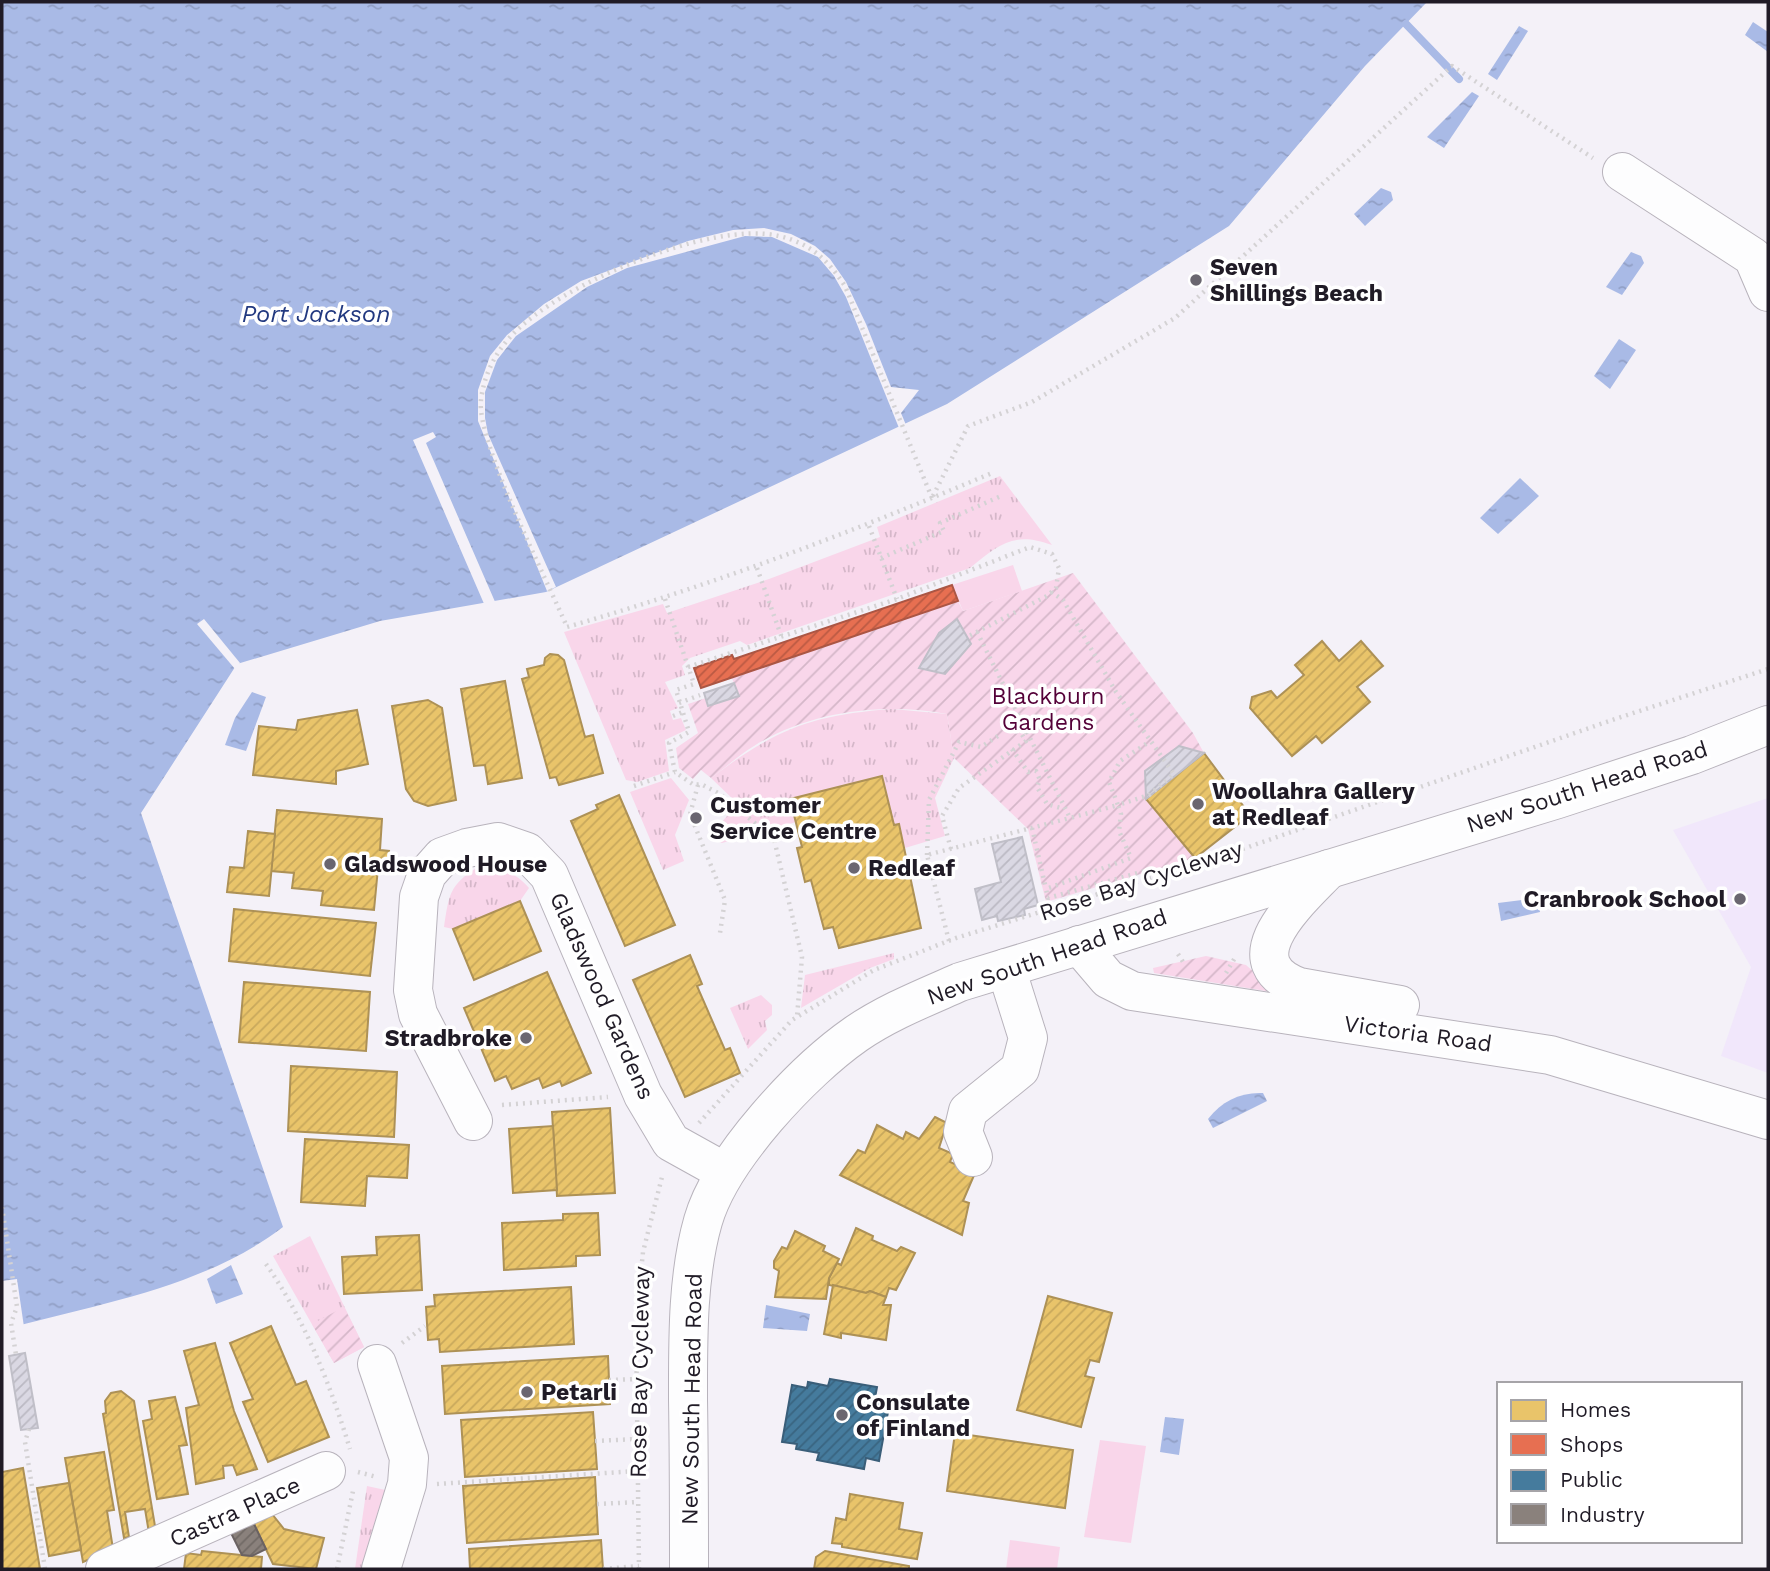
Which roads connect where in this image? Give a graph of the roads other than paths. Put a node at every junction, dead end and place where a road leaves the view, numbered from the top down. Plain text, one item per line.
1 (1606, 164) road end
2 (1768, 292) edge
3 (1768, 725) edge
4 (1329, 869) junction
5 (1079, 944) junction
6 (1006, 968) junction
7 (1700, 1098) junction
8 (1768, 1120) edge
9 (473, 1121) road end
10 (973, 1157) dead end
11 (725, 1172) junction
12 (387, 1356) road end
13 (341, 1471) road end
14 (105, 1569) edge
15 (381, 1569) edge
16 (690, 1569) edge

1 - 2 street
3 - 4 street, New South Head Road
4 - 5 street, New South Head Road
4 - 7 street
5 - 6 street, New South Head Road
5 - 7 street, Victoria Road
6 - 10 street
6 - 11 street, New South Head Road
7 - 8 street, Victoria Road
9 - 11 street, Gladswood Gardens
11 - 16 street, New South Head Road
12 - 15 street
13 - 14 street, Castra Place

